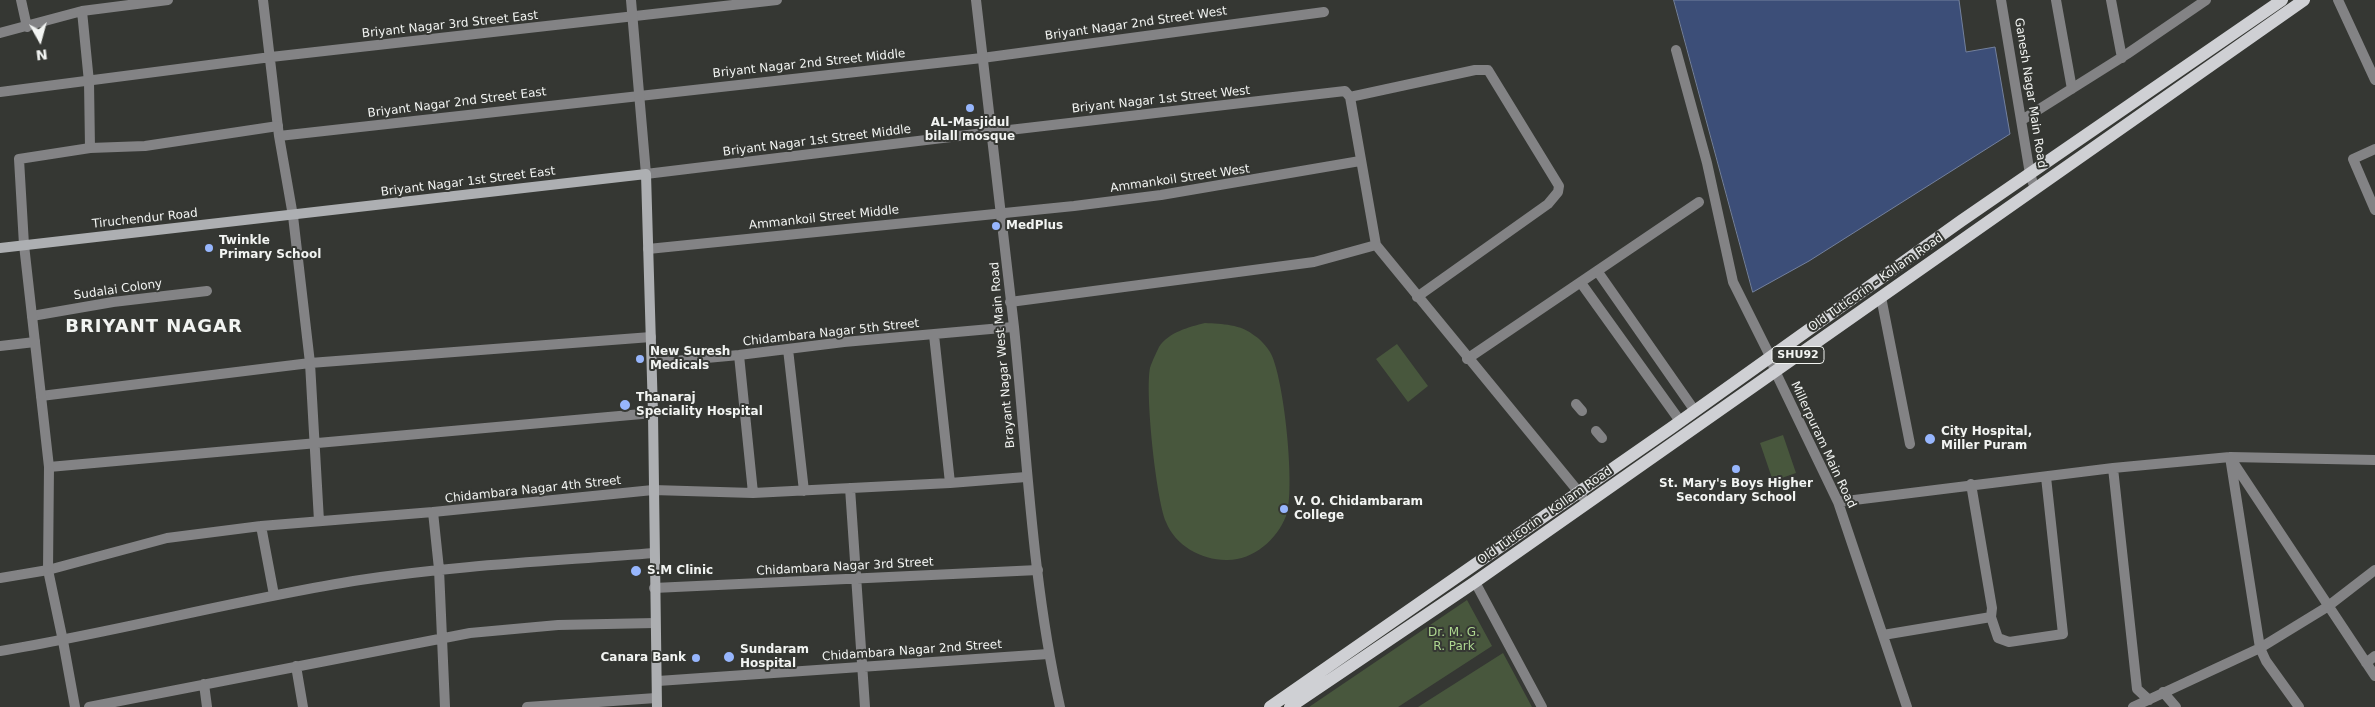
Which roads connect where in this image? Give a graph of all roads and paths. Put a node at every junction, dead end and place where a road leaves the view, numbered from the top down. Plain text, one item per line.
1 (21, 0) edge
2 (168, 0) edge
3 (263, 0) edge
4 (631, 0) edge
5 (777, 0) edge
6 (976, 0) edge
7 (2001, 0) edge
8 (2056, 0) edge
9 (2110, 0) edge
10 (2206, 0) edge
11 (2282, 0) edge
12 (2304, 0) edge
13 (2338, 0) edge
14 (82, 11) junction
15 (1324, 12) dead end
16 (633, 18) junction
17 (27, 27) junction
18 (0, 33) edge
19 (1676, 50) dead end
20 (271, 57) junction
21 (982, 58) junction
22 (2122, 58) junction
23 (2375, 80) edge
24 (89, 82) junction
25 (2072, 89) junction
26 (0, 92) edge
27 (639, 95) junction
28 (1350, 98) junction
29 (2022, 120) junction
30 (278, 131) junction
31 (992, 132) junction
32 (90, 148) junction
33 (2375, 149) edge
34 (1360, 161) junction
35 (646, 174) junction
36 (2030, 174) junction
37 (2035, 189) junction
38 (1699, 202) dead end
39 (2375, 210) edge
40 (1002, 212) junction
41 (293, 216) junction
42 (24, 245) junction
43 (1376, 245) junction
44 (0, 248) edge
45 (648, 249) junction
46 (1598, 272) junction
47 (1581, 283) junction
48 (207, 292) dead end
49 (1417, 297) junction
50 (1881, 297) junction
51 (1010, 302) junction
52 (32, 316) junction
53 (1014, 327) junction
54 (934, 334) junction
55 (651, 337) junction
56 (35, 342) junction
57 (0, 346) edge
58 (788, 349) junction
59 (739, 356) junction
60 (1770, 356) junction
61 (1467, 358) junction
62 (310, 363) junction
63 (652, 363) junction
64 (1775, 371) junction
65 (41, 396) junction
66 (1695, 411) junction
67 (653, 413) junction
68 (1680, 421) junction
69 (313, 444) junction
70 (1910, 444) dead end
71 (2230, 457) junction
72 (2375, 460) edge
73 (49, 467) junction
74 (2113, 468) junction
75 (1026, 477) junction
76 (2046, 477) junction
77 (950, 483) junction
78 (1971, 484) junction
79 (850, 488) junction
80 (653, 490) junction
81 (804, 490) junction
82 (1578, 492) junction
83 (753, 493) junction
84 (1838, 502) junction
85 (1588, 503) junction
86 (434, 512) junction
87 (318, 521) junction
88 (261, 526) junction
89 (654, 553) junction
90 (439, 569) junction
91 (48, 570) junction
92 (1038, 570) junction
93 (2375, 570) edge
94 (0, 578) edge
95 (855, 579) junction
96 (1475, 582) junction
97 (654, 588) junction
98 (274, 595) junction
99 (2327, 607) junction
100 (1991, 617) junction
101 (655, 623) junction
102 (1883, 635) junction
103 (442, 638) junction
104 (63, 641) junction
105 (2260, 648) junction
106 (0, 651) edge
107 (1048, 654) junction
108 (2375, 656) edge
109 (2366, 663) junction
110 (296, 666) junction
111 (861, 666) junction
112 (2375, 676) edge
113 (658, 681) junction
114 (204, 684) junction
115 (2163, 692) junction
116 (2149, 700) junction
117 (656, 703) edge
118 (75, 707) edge
119 (89, 707) edge
120 (207, 707) edge
121 (303, 707) edge
122 (445, 707) edge
123 (527, 707) edge
124 (865, 707) edge
125 (1060, 707) edge
126 (1270, 707) edge
127 (1290, 707) edge
128 (1542, 707) edge
129 (1907, 707) edge
130 (2133, 707) edge
131 (2176, 707) edge
132 (2300, 707) edge

1 - 17 street
2 - 14 street
3 - 20 street
4 - 16 street
5 - 16 street, Briyant Nagar 3rd Street East
6 - 21 street, Brayant Nagar West Main Road
7 - 29 street, Ganesh Nagar Main Road
8 - 25 street
9 - 22 street
10 - 22 street
11 - 36 main road
12 - 37 main road, Old Tuticorin - Kollam Road / SHU92
13 - 23 street
14 - 17 street
14 - 24 street
15 - 21 street, Briyant Nagar 2nd Street West
16 - 20 street, Briyant Nagar 3rd Street East
16 - 27 street
17 - 18 street
19 - 60 street, Millerpuram Main Road
20 - 24 street, Briyant Nagar 3rd Street East
20 - 30 street
21 - 27 street, Briyant Nagar 2nd Street Middle
21 - 31 street, Brayant Nagar West Main Road
22 - 25 street
24 - 26 street, Briyant Nagar 3rd Street East
24 - 32 street
25 - 29 street
27 - 30 street, Briyant Nagar 2nd Street East
27 - 35 street
28 - 31 street, Briyant Nagar 1st Street West
28 - 34 street
28 - 49 street
29 - 36 street, Ganesh Nagar Main Road
30 - 32 street, Briyant Nagar 2nd Street East
30 - 41 street
31 - 35 street, Briyant Nagar 1st Street Middle
31 - 40 street, Brayant Nagar West Main Road
32 - 42 street, Briyant Nagar 2nd Street East
33 - 39 street
34 - 40 street, Ammankoil Street West
34 - 43 street
35 - 41 main road, Briyant Nagar 1st Street East
35 - 45 main road
36 - 37 street, Ganesh Nagar Main Road
36 - 60 main road
37 - 50 main road, Old Tuticorin - Kollam Road / SHU92
38 - 46 street
40 - 45 street, Ammankoil Street Middle
40 - 51 street, Brayant Nagar West Main Road
41 - 42 main road, Tiruchendur Road
41 - 62 street
42 - 44 main road, Tiruchendur Road
42 - 52 street
43 - 49 street
43 - 51 street
45 - 55 main road
46 - 47 street
46 - 66 street
47 - 61 street
47 - 68 street
48 - 52 street, Sudalai Colony
49 - 61 street
50 - 64 main road, Old Tuticorin - Kollam Road / SHU92
50 - 70 street
51 - 53 street, Brayant Nagar West Main Road
52 - 56 street
53 - 54 street, Chidambara Nagar 5th Street
53 - 75 street, Brayant Nagar West Main Road
54 - 58 street, Chidambara Nagar 5th Street
54 - 77 street
55 - 62 street
55 - 63 main road
56 - 57 street
56 - 65 street
58 - 59 street, Chidambara Nagar 5th Street
58 - 81 street
59 - 63 street, Chidambara Nagar 5th Street
59 - 83 street
60 - 64 street, Millerpuram Main Road
60 - 66 main road
61 - 82 street
62 - 65 street
62 - 69 street
63 - 67 main road
64 - 84 street, Millerpuram Main Road
64 - 85 main road, Old Tuticorin - Kollam Road / SHU92
65 - 73 street
66 - 68 main road
67 - 69 street
67 - 80 main road
68 - 82 main road
69 - 73 street
69 - 87 street
71 - 72 street
71 - 74 street
71 - 99 street
71 - 105 street
73 - 91 street
74 - 76 street
74 - 116 street
75 - 77 street, Chidambara Nagar 4th Street
75 - 92 street, Brayant Nagar West Main Road
76 - 78 street
76 - 100 street
77 - 79 street, Chidambara Nagar 4th Street
78 - 84 street
78 - 100 street
79 - 81 street, Chidambara Nagar 4th Street
79 - 95 street
80 - 83 street, Chidambara Nagar 4th Street
80 - 86 street, Chidambara Nagar 4th Street
80 - 89 main road
81 - 83 street, Chidambara Nagar 4th Street
82 - 85 street
82 - 126 main road
84 - 102 street, Millerpuram Main Road
85 - 96 main road, Old Tuticorin - Kollam Road / SHU92
86 - 87 street, Chidambara Nagar 4th Street
86 - 90 street
87 - 88 street, Chidambara Nagar 4th Street
88 - 91 street, Chidambara Nagar 4th Street
88 - 98 street
89 - 90 street
89 - 97 main road
90 - 98 street
90 - 103 street
91 - 94 street, Chidambara Nagar 4th Street
91 - 104 street
92 - 95 street, Chidambara Nagar 3rd Street
92 - 107 street, Brayant Nagar West Main Road
93 - 99 street
95 - 97 street, Chidambara Nagar 3rd Street
95 - 111 street
96 - 127 main road, Old Tuticorin - Kollam Road / SHU92
96 - 128 street
97 - 101 main road
98 - 104 street
99 - 105 street
99 - 109 street
100 - 102 street
101 - 103 street
101 - 113 main road
102 - 129 street, Millerpuram Main Road
103 - 110 street
103 - 122 street
104 - 106 street
104 - 118 street
105 - 115 street
105 - 132 street
107 - 111 street, Chidambara Nagar 2nd Street
107 - 125 street, Brayant Nagar West Main Road
108 - 109 street
109 - 112 street
110 - 114 street
110 - 121 street
111 - 113 street, Chidambara Nagar 2nd Street
111 - 124 street
113 - 117 main road
114 - 119 street
114 - 120 street
115 - 116 street
115 - 131 street
116 - 130 street
117 - 123 street

